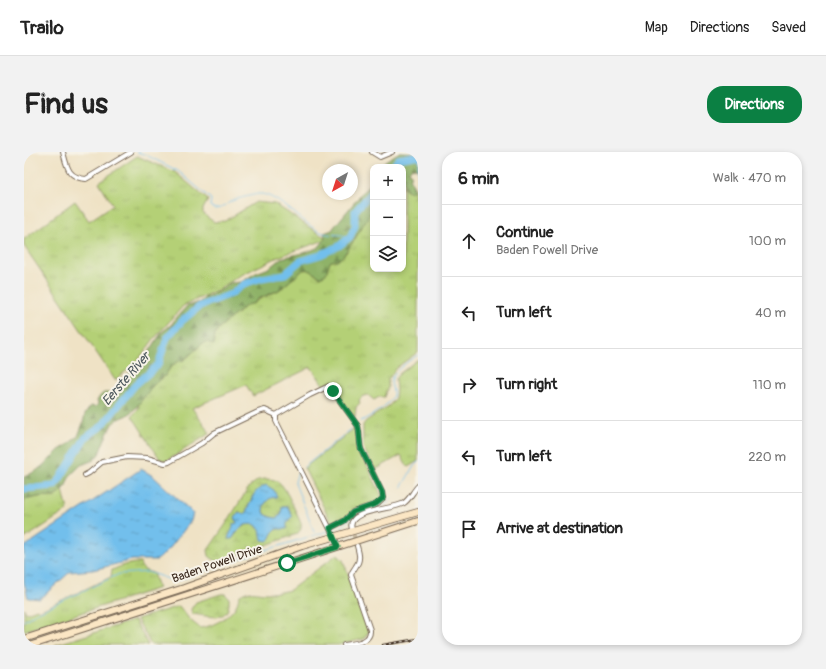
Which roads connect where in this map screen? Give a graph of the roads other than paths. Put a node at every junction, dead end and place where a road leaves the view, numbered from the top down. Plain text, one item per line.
1 (63, 152) edge
2 (131, 152) edge
3 (372, 152) edge
4 (392, 152) edge
5 (276, 415) junction
6 (85, 474) dead end
7 (418, 486) edge
8 (381, 501) junction
9 (379, 510) junction
10 (418, 512) edge
11 (418, 521) edge
12 (330, 528) junction
13 (352, 529) dead end
14 (334, 538) junction
15 (357, 546) tunnel mouth
16 (338, 547) junction
17 (24, 639) edge
18 (32, 645) edge
19 (344, 645) edge

1 - 2 street
3 - 4 street
5 - 6 street
5 - 8 street
5 - 12 street
7 - 9 street
8 - 9 street
8 - 12 street
9 - 13 street
10 - 14 main road, Baden Powell Drive
11 - 16 main road, Baden Powell Drive
12 - 14 street
14 - 16 street
14 - 17 main road, Baden Powell Drive
15 - 19 street
16 - 18 main road, Baden Powell Drive

